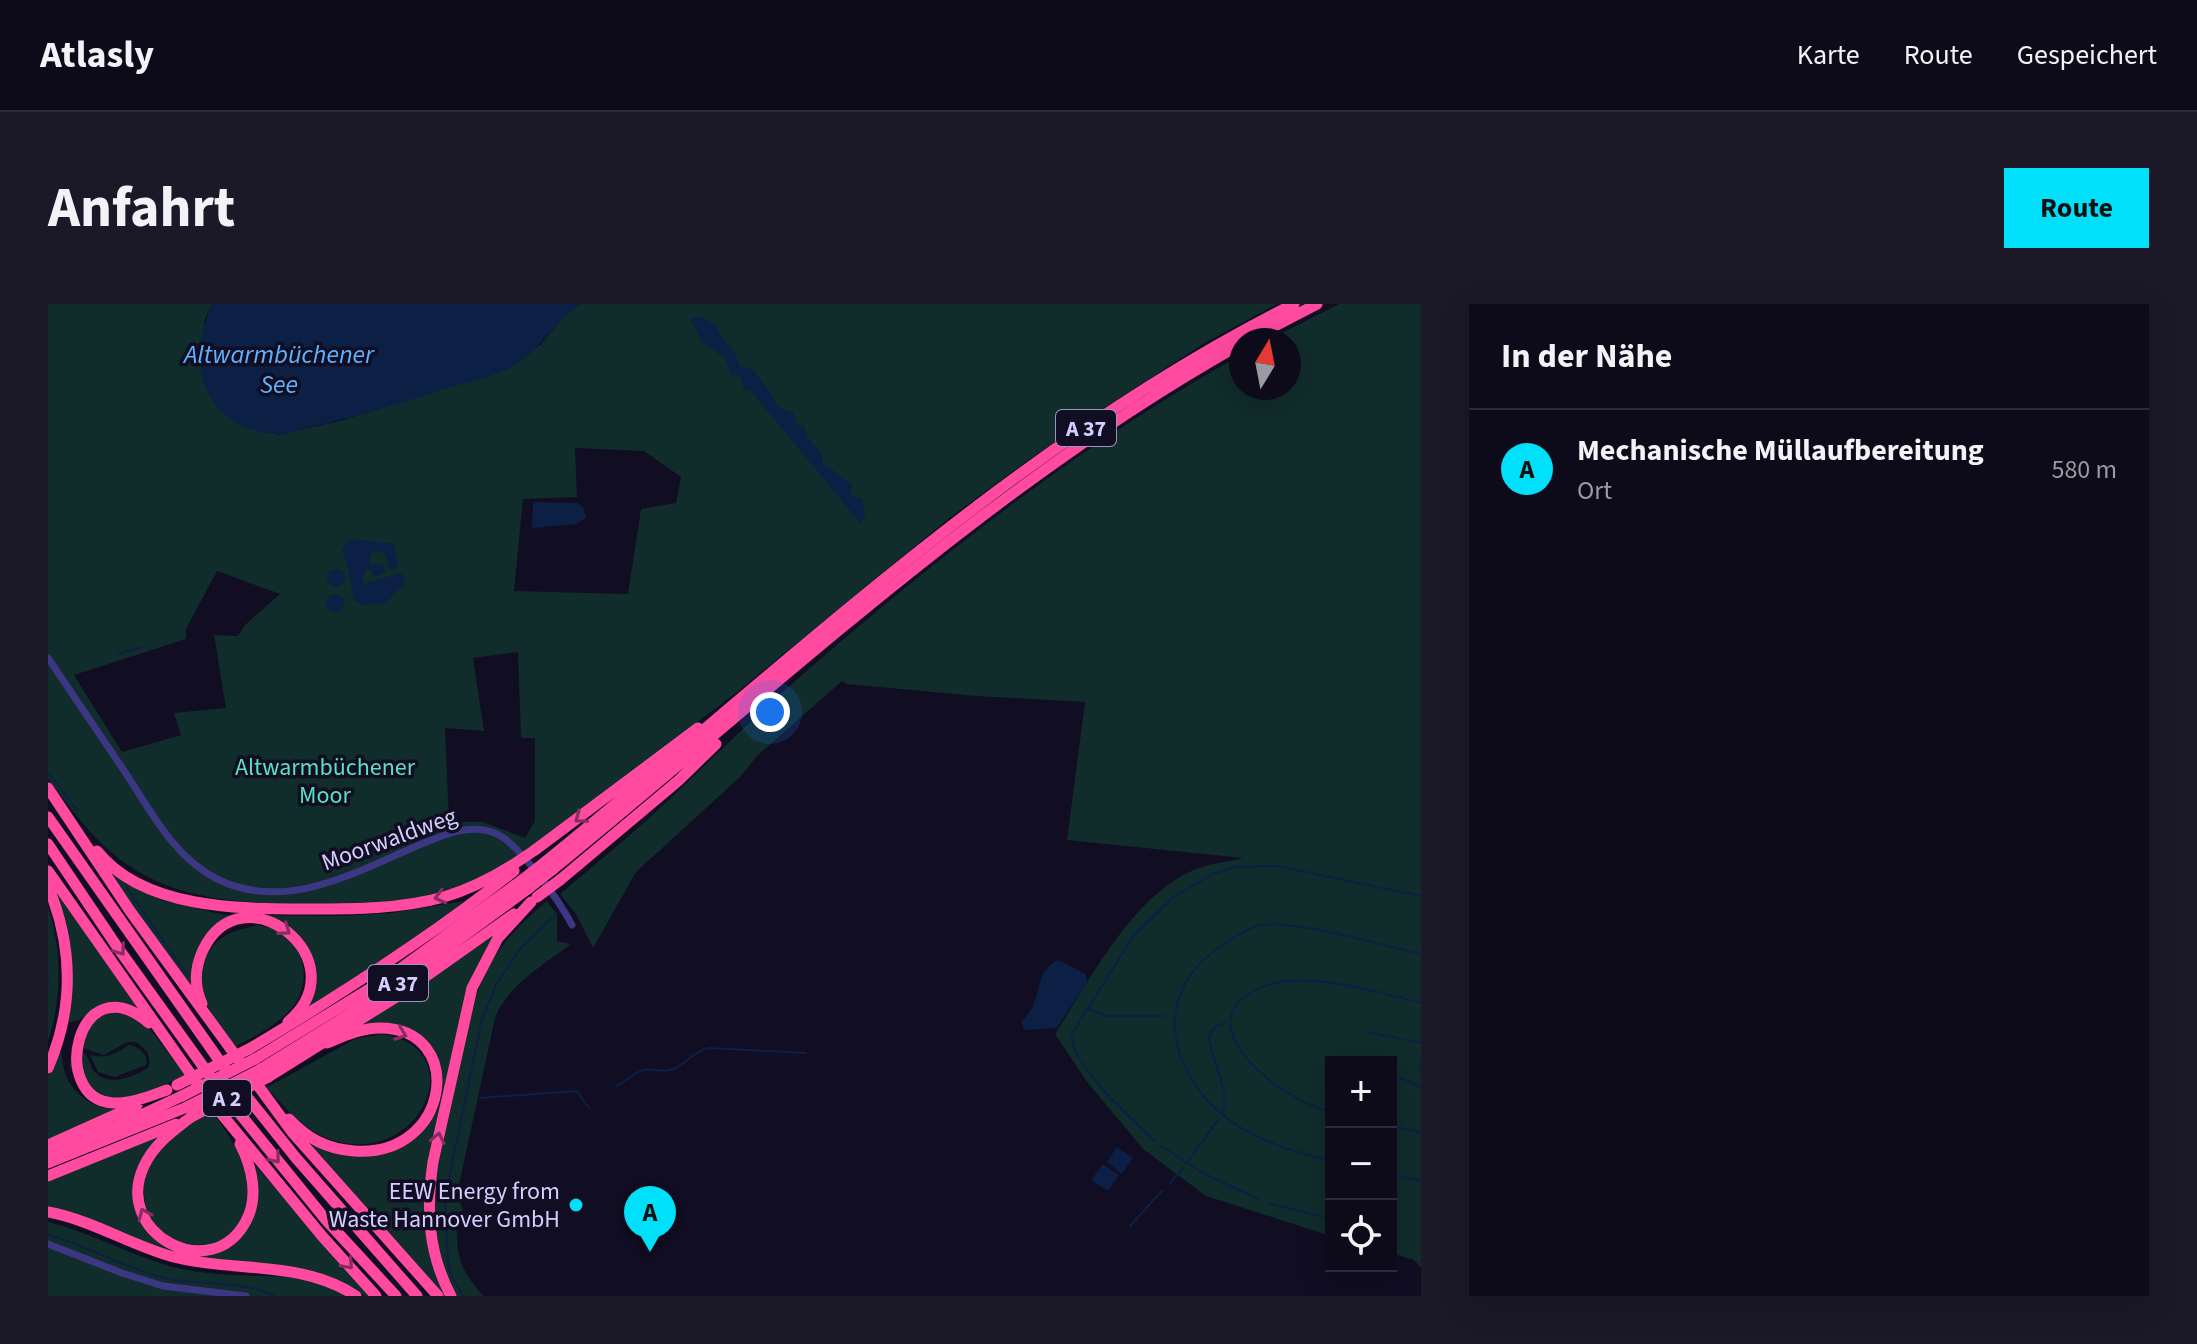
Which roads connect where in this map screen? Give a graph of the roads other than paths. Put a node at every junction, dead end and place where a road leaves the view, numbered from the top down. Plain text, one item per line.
1 (1294, 304) edge
2 (1317, 304) edge
3 (1271, 328) edge
4 (1229, 351) edge
5 (48, 658) edge
6 (735, 704) junction
7 (51, 793) edge
8 (48, 817) edge
9 (48, 844) edge
10 (546, 863) junction
11 (48, 871) edge
12 (524, 884) junction
13 (48, 886) edge
14 (572, 925) dead end
15 (127, 933) junction
16 (207, 1017) junction
17 (164, 1040) junction
18 (261, 1041) junction
19 (327, 1043) junction
20 (233, 1052) junction
21 (258, 1063) junction
22 (48, 1068) edge
23 (261, 1090) junction
24 (181, 1099) junction
25 (224, 1120) junction
26 (48, 1145) edge
27 (48, 1152) edge
28 (48, 1163) edge
29 (48, 1176) edge
30 (48, 1212) edge
31 (48, 1244) edge
32 (246, 1296) edge
33 (356, 1296) edge
34 (376, 1296) edge
35 (396, 1296) edge
36 (417, 1296) edge
37 (438, 1296) edge
38 (451, 1296) edge

1 - 6 highway, A 37
2 - 3 highway
4 - 10 highway, A 37
5 - 14 street, Moorwaldweg
6 - 10 highway, A 37
6 -> 10 highway
12 -> 7 highway
7 - 16 highway
8 - 15 highway, A 2
9 -> 35 highway, A 2
10 - 12 highway, bridge
10 - 12 highway, bridge
11 - 17 highway
12 - 18 highway
12 - 19 highway
12 - 21 highway, A 37
38 -> 12 highway
13 - 22 highway
15 - 20 highway
15 - 36 highway, A 2
16 -> 18 highway
16 - 20 highway
17 - 24 highway
17 - 25 highway
18 - 21 highway
19 - 21 highway
19 -> 23 highway
20 - 23 highway
21 - 24 highway, bridge
21 - 24 highway, A 37, bridge
23 - 37 highway
25 -> 24 highway
24 - 26 highway
24 - 27 highway, A 37
24 - 28 highway, A 37
24 - 29 highway
25 -> 34 highway
30 - 33 highway
31 - 32 street

